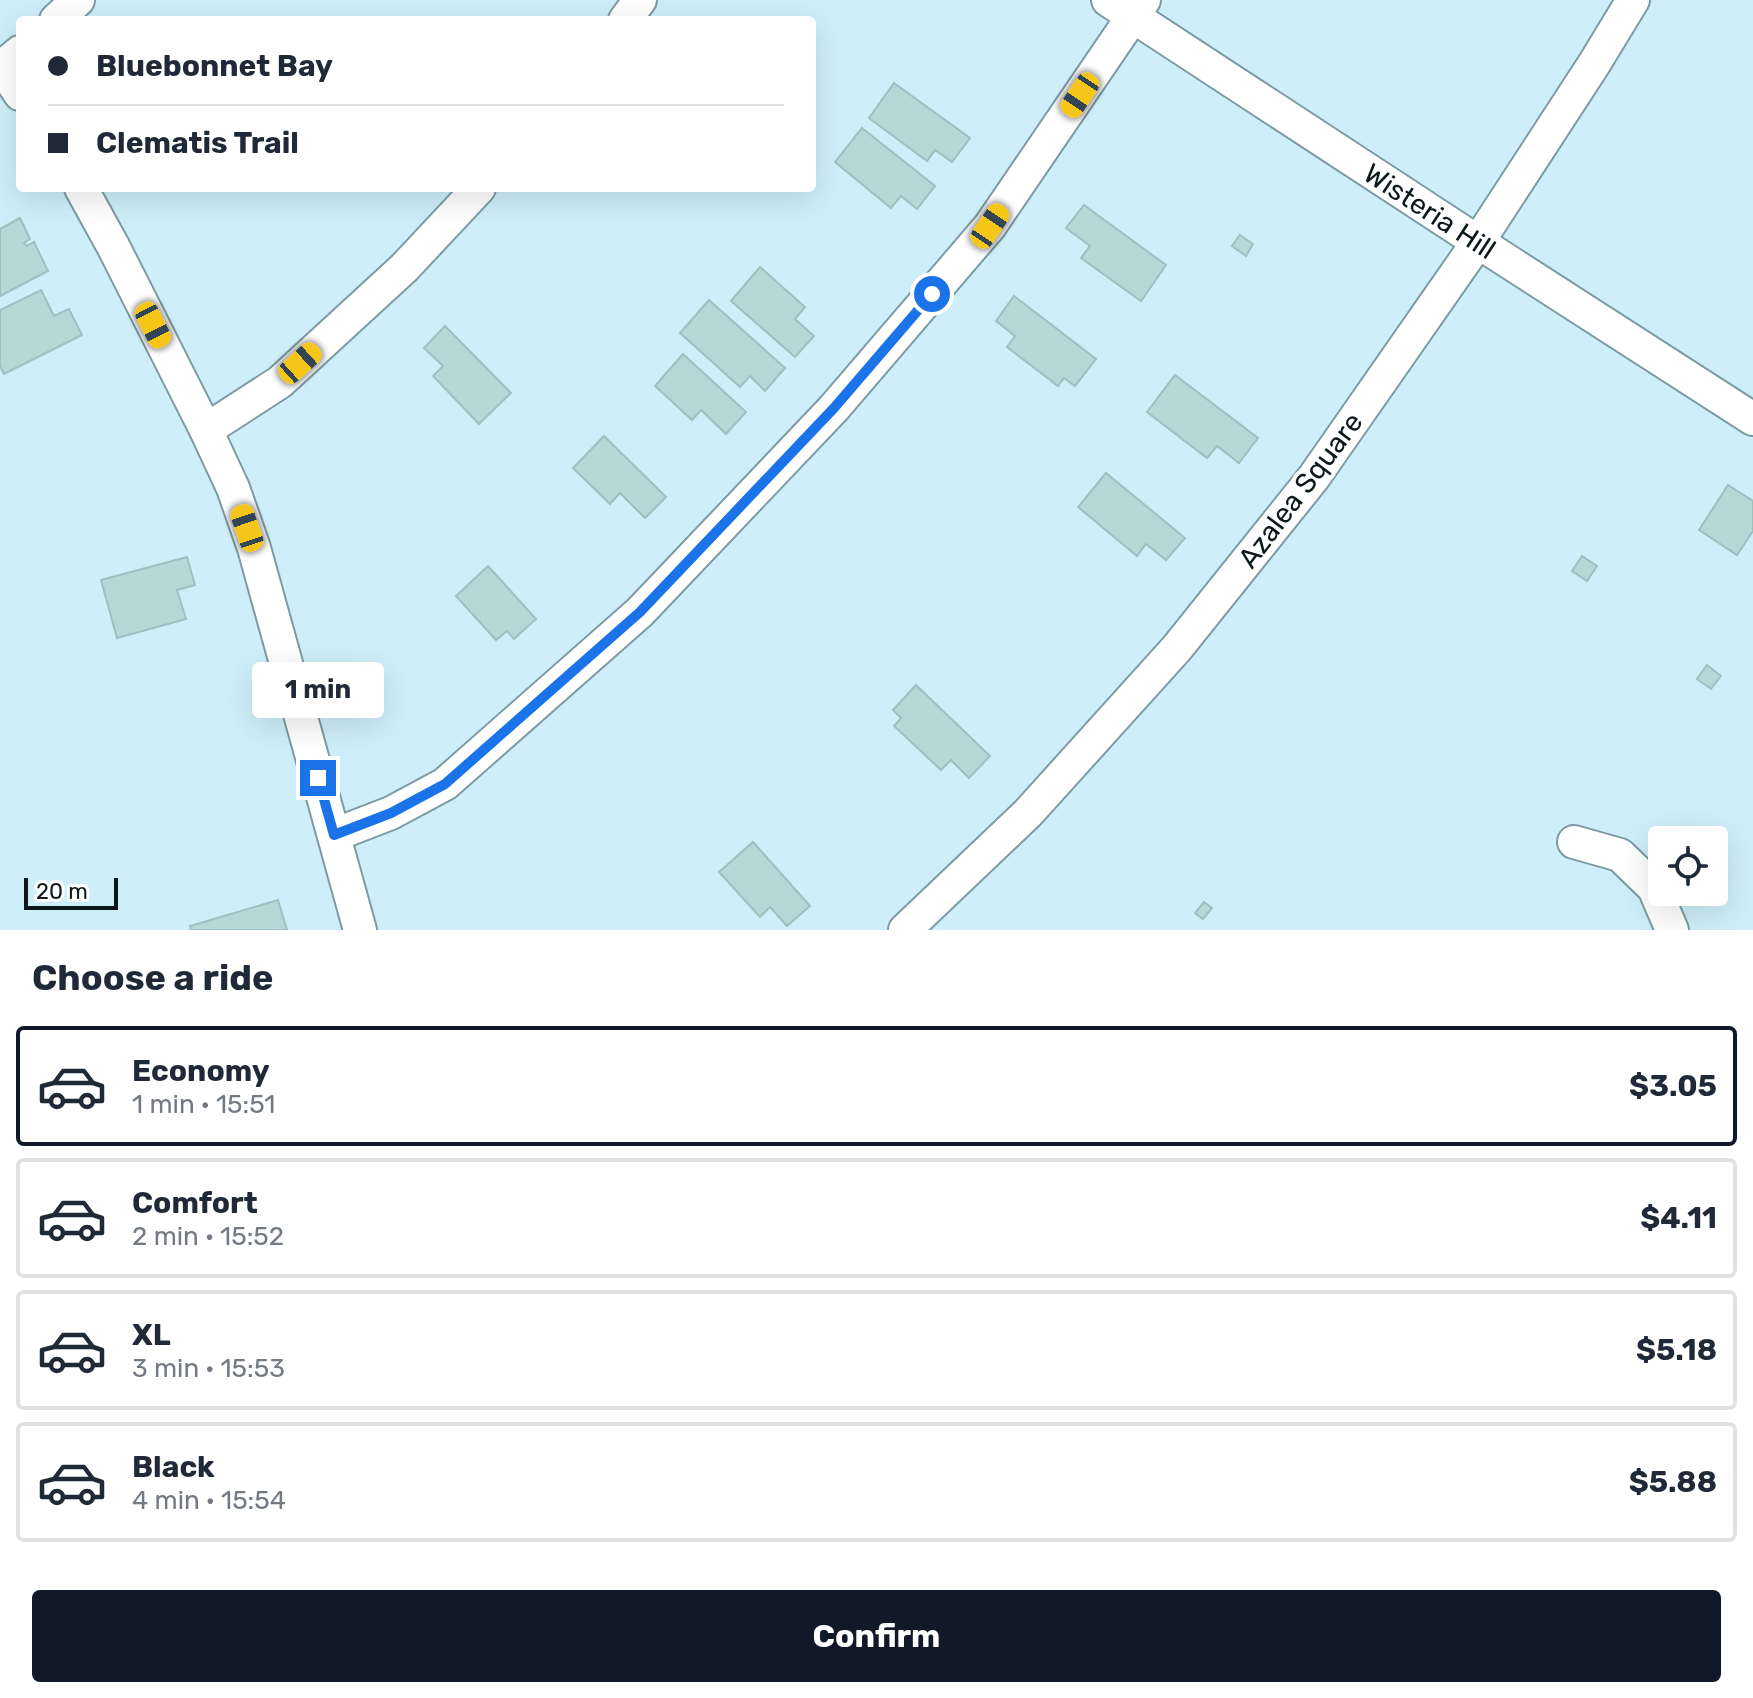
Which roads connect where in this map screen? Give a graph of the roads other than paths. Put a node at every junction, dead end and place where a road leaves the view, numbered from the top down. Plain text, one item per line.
1 (78, 0) edge
2 (1633, 0) edge
3 (1129, 5) edge
4 (60, 16) edge
5 (11, 59) edge
6 (16, 78) edge
7 (83, 192) edge
8 (475, 192) edge
9 (1478, 242) junction
10 (1753, 419) edge
11 (206, 430) junction
12 (334, 835) junction
13 (1574, 842) dead end
14 (360, 930) edge
15 (905, 930) edge
16 (1672, 930) edge

1 - 4 street
2 - 9 street, Azalea Square
3 - 9 street, Wisteria Hill
3 - 12 street
5 - 6 street
7 - 11 street
8 - 11 street
9 - 10 street, Wisteria Hill
9 - 15 street, Azalea Square
11 - 12 street
12 - 14 street
13 - 16 street

